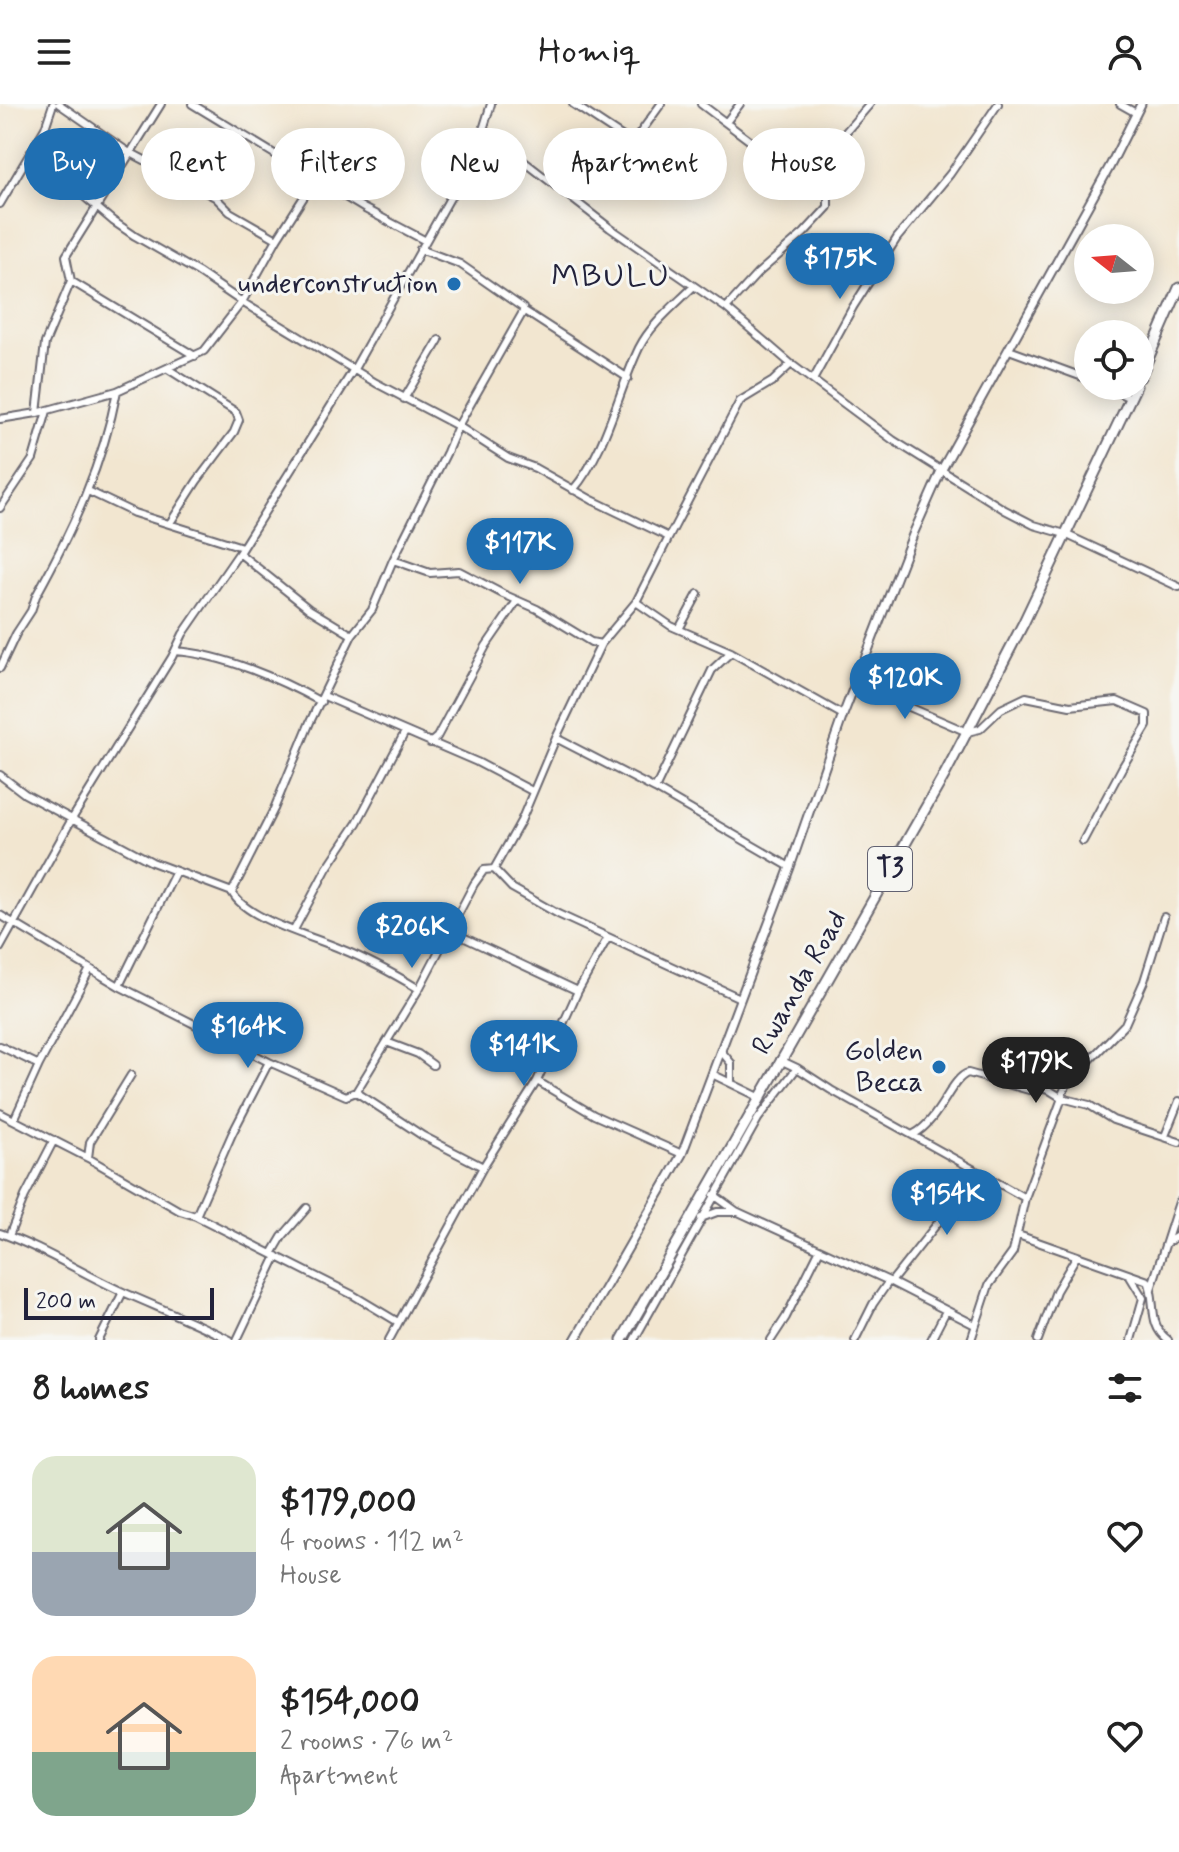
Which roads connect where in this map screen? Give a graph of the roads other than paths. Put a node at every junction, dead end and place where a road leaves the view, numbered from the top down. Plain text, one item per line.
1 (53, 104) edge
2 (59, 104) edge
3 (161, 104) edge
4 (192, 104) edge
5 (491, 104) edge
6 (573, 104) edge
7 (661, 104) edge
8 (701, 104) edge
9 (740, 104) edge
10 (870, 104) edge
11 (998, 104) edge
12 (1120, 104) edge
13 (1141, 104) edge
14 (1136, 113) junction
15 (727, 121) junction
16 (45, 128) edge
17 (484, 128) edge
18 (849, 128) edge
19 (743, 133) edge
20 (271, 151) edge
21 (131, 153) junction
22 (527, 164) edge
23 (24, 165) edge
24 (91, 200) edge
25 (302, 200) edge
26 (351, 200) edge
27 (447, 200) edge
28 (828, 200) edge
29 (0, 204) edge
30 (97, 205) junction
31 (277, 239) junction
32 (424, 240) junction
33 (420, 249) junction
34 (71, 281) junction
35 (693, 287) junction
36 (1179, 288) edge
37 (242, 302) junction
38 (726, 308) junction
39 (523, 310) junction
40 (439, 340) dead end
41 (1154, 345) edge
42 (1009, 350) junction
43 (195, 356) junction
44 (791, 364) junction
45 (168, 369) junction
46 (354, 369) junction
47 (1074, 374) edge
48 (628, 378) junction
49 (813, 380) junction
50 (117, 391) junction
51 (404, 399) junction
52 (1129, 400) edge
53 (47, 411) junction
54 (37, 413) junction
55 (0, 419) edge
56 (458, 426) junction
57 (941, 471) junction
58 (573, 490) junction
59 (88, 491) junction
60 (0, 508) edge
61 (170, 523) junction
62 (1065, 534) junction
63 (669, 537) junction
64 (241, 550) junction
65 (393, 560) junction
66 (1179, 587) edge
67 (698, 594) dead end
68 (517, 601) junction
69 (636, 602) junction
70 (679, 629) junction
71 (352, 635) junction
72 (601, 644) junction
73 (0, 649) edge
74 (175, 651) junction
75 (731, 652) junction
76 (9, 653) junction
77 (0, 668) edge
78 (856, 684) junction
79 (322, 699) junction
80 (843, 715) junction
81 (405, 732) junction
82 (967, 732) junction
83 (556, 738) junction
84 (430, 743) junction
85 (0, 775) edge
86 (655, 789) junction
87 (532, 791) junction
88 (72, 819) junction
89 (1083, 841) dead end
90 (790, 867) junction
91 (494, 869) junction
92 (176, 871) junction
93 (232, 892) junction
94 (0, 915) edge
95 (1164, 917) dead end
96 (16, 923) junction
97 (294, 930) junction
98 (448, 930) junction
99 (607, 939) junction
100 (0, 948) edge
101 (90, 969) junction
102 (119, 986) junction
103 (419, 989) junction
104 (578, 991) junction
105 (740, 998) junction
106 (389, 1043) junction
107 (0, 1046) edge
108 (721, 1051) junction
109 (780, 1060) junction
110 (269, 1062) junction
111 (39, 1065) junction
112 (433, 1065) dead end
113 (797, 1068) junction
114 (712, 1074) junction
115 (131, 1075) dead end
116 (537, 1081) junction
117 (731, 1083) junction
118 (356, 1092) junction
119 (759, 1097) junction
120 (1062, 1098) junction
121 (1179, 1101) edge
122 (0, 1113) edge
123 (14, 1120) junction
124 (914, 1134) junction
125 (1165, 1136) junction
126 (54, 1140) junction
127 (1179, 1142) edge
128 (682, 1154) junction
129 (88, 1158) junction
130 (483, 1167) junction
131 (978, 1172) junction
132 (714, 1195) junction
133 (1025, 1198) junction
134 (1179, 1202) edge
135 (307, 1208) dead end
136 (740, 1213) junction
137 (196, 1216) junction
138 (701, 1218) junction
139 (0, 1233) edge
140 (1018, 1235) junction
141 (1179, 1235) edge
142 (9, 1236) junction
143 (1166, 1243) junction
144 (819, 1251) junction
145 (274, 1255) junction
146 (1076, 1257) junction
147 (1129, 1275) junction
148 (890, 1282) junction
149 (1151, 1289) junction
150 (123, 1292) junction
151 (946, 1311) junction
152 (398, 1322) junction
153 (975, 1325) junction
154 (99, 1340) edge
155 (230, 1340) edge
156 (237, 1340) edge
157 (389, 1340) edge
158 (575, 1340) edge
159 (622, 1340) edge
160 (634, 1340) edge
161 (771, 1340) edge
162 (855, 1340) edge
163 (931, 1340) edge
164 (971, 1340) edge
165 (1038, 1340) edge
166 (1131, 1340) edge
167 (1168, 1340) edge

1 - 16 street
2 - 21 street
3 - 21 street
4 - 20 street
5 - 17 street
6 - 7 street
8 - 15 street
9 - 15 street
10 - 18 street
11 - 49 street
12 - 14 street
13 - 14 street
14 - 42 street
15 - 19 street
21 - 30 street
21 - 31 street
22 - 35 street
23 - 29 street
24 - 30 street
25 - 31 street
26 - 32 street
27 - 32 street
28 - 38 street
30 - 34 street
30 - 37 street
31 - 37 street
32 - 33 street
33 - 39 street
33 - 46 street
34 - 43 street
34 - 54 street
35 - 38 street
35 - 48 street
36 - 41 highway
37 - 43 street
37 - 46 street
38 - 44 street
39 - 48 street
39 - 56 street
40 - 51 street
42 - 47 street
42 - 57 street
43 - 45 street
44 - 49 street
44 - 63 street
45 - 50 street
45 - 61 street
46 - 51 street
46 - 64 street
48 - 58 street
49 - 57 street
50 - 53 street
50 - 59 street
51 - 56 street
52 - 62 highway, Rwanda Road / T3
53 - 54 street
53 - 60 street
54 - 55 street
56 - 58 street
56 - 65 street
57 - 62 street
57 - 78 street
58 - 63 street
59 - 61 street
59 - 76 street
61 - 64 street
62 - 66 street
62 - 82 highway, Rwanda Road / T3
63 - 69 street
64 - 71 street
64 - 74 street
65 - 68 street
65 - 71 street
67 - 70 street
68 - 72 street
68 - 84 street
69 - 70 street
69 - 72 street
70 - 75 street
71 - 79 street
72 - 83 street
73 - 76 street
74 - 79 street
74 - 88 street
75 - 80 street
75 - 86 street
76 - 77 street
78 - 80 street
78 - 82 street
79 - 81 street
79 - 93 street
80 - 90 street
81 - 84 street
81 - 97 street
82 - 89 street
82 - 109 highway, Rwanda Road / T3
83 - 86 street
83 - 87 street
84 - 87 street
85 - 88 street
86 - 90 street
87 - 91 street
88 - 92 street
88 - 96 street
90 - 105 street
91 - 98 street
91 - 99 street
92 - 93 street
92 - 102 street
93 - 97 street
94 - 96 street
95 - 120 street
96 - 100 street
96 - 101 street
97 - 103 street
98 - 103 street
98 - 104 street
99 - 104 street
99 - 105 street
101 - 102 street
101 - 111 street
102 - 110 street
103 - 106 street
104 - 116 street
105 - 108 street
106 - 112 street
106 - 118 street
107 - 111 street
108 - 114 street
108 - 117 street
109 - 113 street
109 - 119 highway, Rwanda Road / T3
110 - 118 street
110 - 137 street
111 - 123 street
113 - 124 street
113 - 132 street
114 - 117 street
114 - 128 street
115 - 129 street
116 - 128 street
116 - 130 street
117 - 119 street
118 - 130 street
119 - 159 highway, Rwanda Road / T3
120 - 124 street
120 - 125 street
120 - 133 street
121 - 125 street
122 - 123 street
123 - 126 street
124 - 131 street
125 - 127 street
126 - 129 street
126 - 142 street
128 - 158 street
129 - 137 street
130 - 152 street
131 - 133 street
131 - 148 street
132 - 136 street
132 - 138 street
133 - 140 street
134 - 143 street
135 - 145 street
136 - 138 street
136 - 144 street
137 - 145 street
138 - 160 street
139 - 142 street
140 - 146 street
140 - 153 street
141 - 143 street
142 - 150 street
143 - 149 street
144 - 148 street
144 - 161 street
145 - 152 street
145 - 156 street
146 - 147 street
146 - 165 street
147 - 149 street
147 - 166 street
148 - 151 street
148 - 162 street
149 - 167 street
150 - 154 street
150 - 155 street
151 - 153 street
151 - 163 street
152 - 157 street
153 - 164 street

